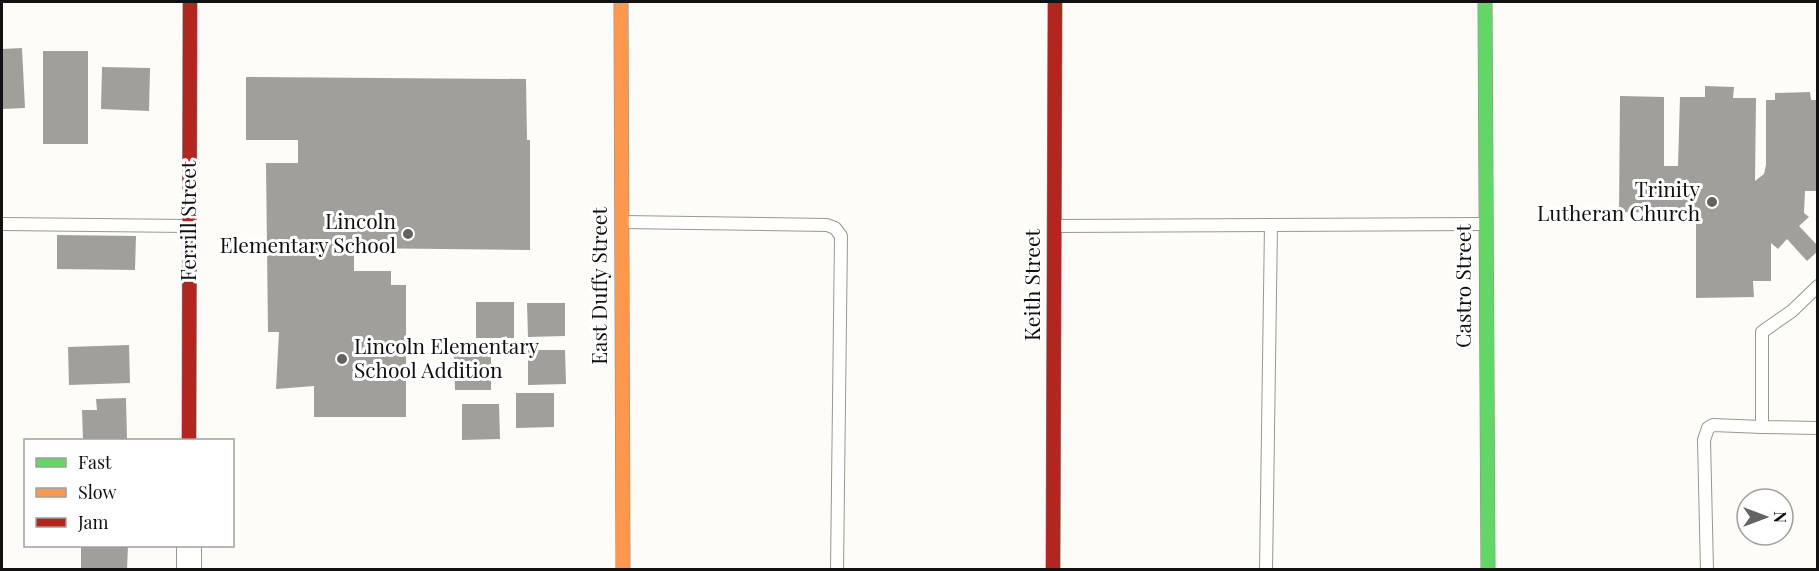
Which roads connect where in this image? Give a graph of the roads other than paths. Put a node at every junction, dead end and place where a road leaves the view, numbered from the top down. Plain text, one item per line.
1 (190, 2) edge
2 (621, 2) edge
3 (1055, 2) edge
4 (1485, 2) edge
5 (620, 222) junction
6 (2, 224) edge
7 (1485, 224) junction
8 (1271, 225) junction
9 (189, 226) junction
10 (1054, 226) junction
11 (1818, 286) edge
12 (1762, 427) junction
13 (1818, 428) edge
14 (189, 439) edge
15 (189, 547) edge
16 (189, 570) edge
17 (623, 570) edge
18 (837, 570) edge
19 (1053, 570) edge
20 (1266, 570) edge
21 (1488, 570) edge
22 (1707, 570) edge

1 - 9 street, Ferrill Street
2 - 5 street, East Duffy Street
3 - 10 street, Keith Street
4 - 7 street, Castro Street
5 - 17 street, East Duffy Street
5 - 18 lane
6 - 9 lane
7 - 8 lane
7 - 21 street, Castro Street
8 - 10 lane
8 - 20 lane
9 - 14 street, Ferrill Street
10 - 19 street, Keith Street
11 - 12 lane
12 - 13 lane
12 - 22 lane
15 - 16 street

